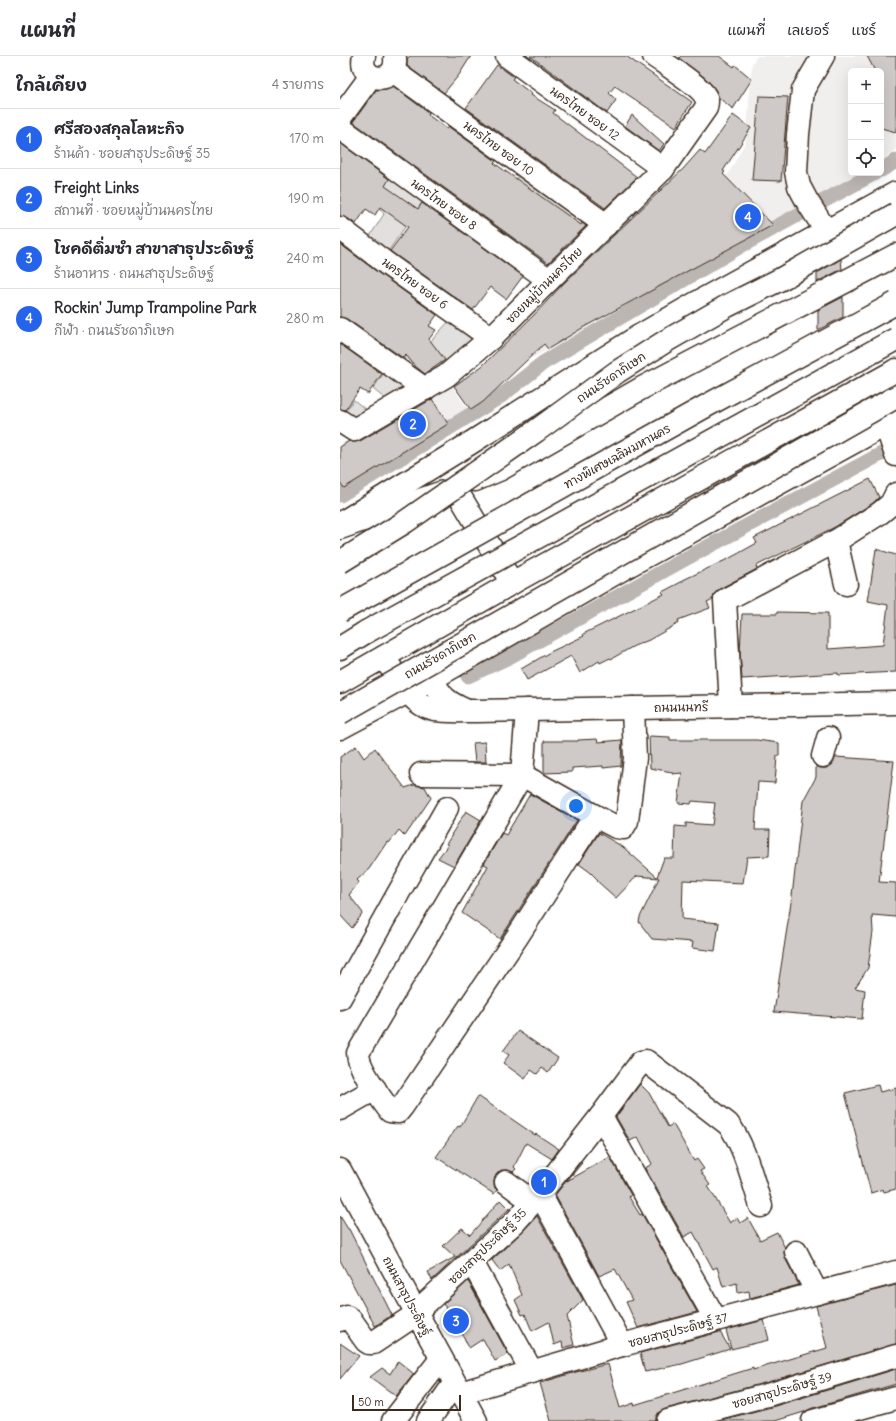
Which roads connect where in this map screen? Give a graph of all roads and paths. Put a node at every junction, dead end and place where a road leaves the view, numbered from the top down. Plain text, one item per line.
1 (507, 56) edge
2 (654, 56) edge
3 (823, 56) edge
4 (393, 64) edge
5 (368, 66) edge
6 (340, 118) edge
7 (340, 128) edge
8 (663, 169) junction
9 (896, 193) edge
10 (896, 214) edge
11 (816, 215) junction
12 (606, 225) junction
13 (340, 228) edge
14 (896, 255) edge
15 (549, 280) junction
16 (896, 303) edge
17 (340, 329) edge
18 (491, 338) junction
19 (896, 339) edge
20 (894, 371) edge
21 (425, 389) junction
22 (896, 397) edge
23 (347, 425) edge
24 (780, 434) junction
25 (892, 436) edge
26 (455, 488) junction
27 (896, 494) edge
28 (340, 524) edge
29 (340, 528) edge
30 (836, 541) junction
31 (340, 562) edge
32 (512, 583) junction
33 (846, 584) dead end
34 (340, 612) edge
35 (340, 647) edge
36 (384, 657) junction
37 (361, 670) junction
38 (432, 679) junction
39 (340, 682) edge
40 (407, 692) junction
41 (896, 704) edge
42 (731, 706) junction
43 (632, 708) junction
44 (527, 710) junction
45 (467, 711) junction
46 (340, 713) edge
47 (340, 728) edge
48 (421, 774) dead end
49 (522, 775) junction
50 (447, 808) dead end
51 (595, 816) junction
52 (340, 998) edge
53 (375, 1089) junction
54 (340, 1109) edge
55 (601, 1116) junction
56 (506, 1182) dead end
57 (343, 1183) edge
58 (538, 1196) junction
59 (761, 1206) dead end
60 (796, 1252) dead end
61 (472, 1262) junction
62 (896, 1272) edge
63 (817, 1293) junction
64 (416, 1314) junction
65 (340, 1320) edge
66 (716, 1320) junction
67 (622, 1345) junction
68 (896, 1356) edge
69 (441, 1359) junction
70 (532, 1372) junction
71 (457, 1388) junction
72 (896, 1398) edge
73 (393, 1421) edge
74 (428, 1421) edge
75 (476, 1421) edge
76 (668, 1421) edge
77 (813, 1421) edge

1 - 8 main road, นครไทย ซอย 12
2 - 8 main road, ซอยหมู่บ้านนครไทย
3 - 11 main road
4 - 5 main road
4 - 12 main road, นครไทย ซอย 10
5 - 6 main road
7 - 15 main road, นครไทย ซอย 8
8 - 12 main road, ซอยหมู่บ้านนครไทย
9 - 11 main road, ถนนรัชดาภิเษก
10 - 31 main road, ถนนรัชดาภิเษก, bridge
11 - 28 main road, ถนนรัชดาภิเษก
12 - 15 main road, ซอยหมู่บ้านนครไทย
13 - 18 main road, นครไทย ซอย 6
14 - 26 main road
15 - 18 main road, ซอยหมู่บ้านนครไทย
16 - 34 main road, ทางพิเศษเฉลิมมหานคร, bridge
17 - 21 main road
18 - 21 main road, ซอยหมู่บ้านนครไทย
19 - 35 main road, bridge
20 - 24 main road
21 - 23 main road, ซอยหมู่บ้านนครไทย
22 - 46 main road, ถนนรัชดาภิเษก, bridge
24 - 25 main road
24 - 32 main road
25 - 38 main road, ถนนรัชดาภิเษก
26 - 29 main road
26 - 32 main road
27 - 30 main road
30 - 33 main road
30 - 42 main road
32 - 36 main road
36 - 37 main road
36 - 40 main road, ถนนนนทรี
37 - 39 main road
37 - 46 main road
38 - 40 main road, ถนนรัชดาภิเษก
38 - 45 main road, ถนนนนทรี
40 - 45 main road, ถนนนนทรี
40 - 47 main road, ถนนรัชดาภิเษก
41 - 42 main road, ถนนนนทรี
42 - 43 main road, ถนนนนทรี
43 - 44 main road, ถนนนนทรี
43 - 51 main road
44 - 45 main road, ถนนนนทรี
44 - 49 main road
48 - 49 main road
49 - 51 main road
49 - 53 main road
50 - 52 main road
51 - 53 main road
53 - 54 main road
55 - 58 main road, ซอยสาธุประดิษฐ์ 35
55 - 59 main road, ซอยสาธุประดิษฐ์ 35
55 - 66 main road
56 - 58 main road
57 - 64 main road, ถนนสาธุประดิษฐ์
58 - 61 main road, ซอยสาธุประดิษฐ์ 35
58 - 67 main road
60 - 63 main road
61 - 64 main road, ซอยสาธุประดิษฐ์ 35
61 - 70 main road
62 - 63 main road, ซอยสาธุประดิษฐ์ 37
63 - 66 main road, ซอยสาธุประดิษฐ์ 37
64 - 65 main road, ซอยสาธุประดิษฐ์ 35
64 - 69 main road, ถนนสาธุประดิษฐ์
66 - 67 main road, ซอยสาธุประดิษฐ์ 37
67 - 70 main road, ซอยสาธุประดิษฐ์ 37
68 - 76 main road, ซอยสาธุประดิษฐ์ 39
69 - 71 main road, ถนนสาธุประดิษฐ์
69 - 73 main road
70 - 71 main road, ซอยสาธุประดิษฐ์ 37
71 - 74 main road
71 - 75 main road, ถนนสาธุประดิษฐ์
72 - 77 main road

